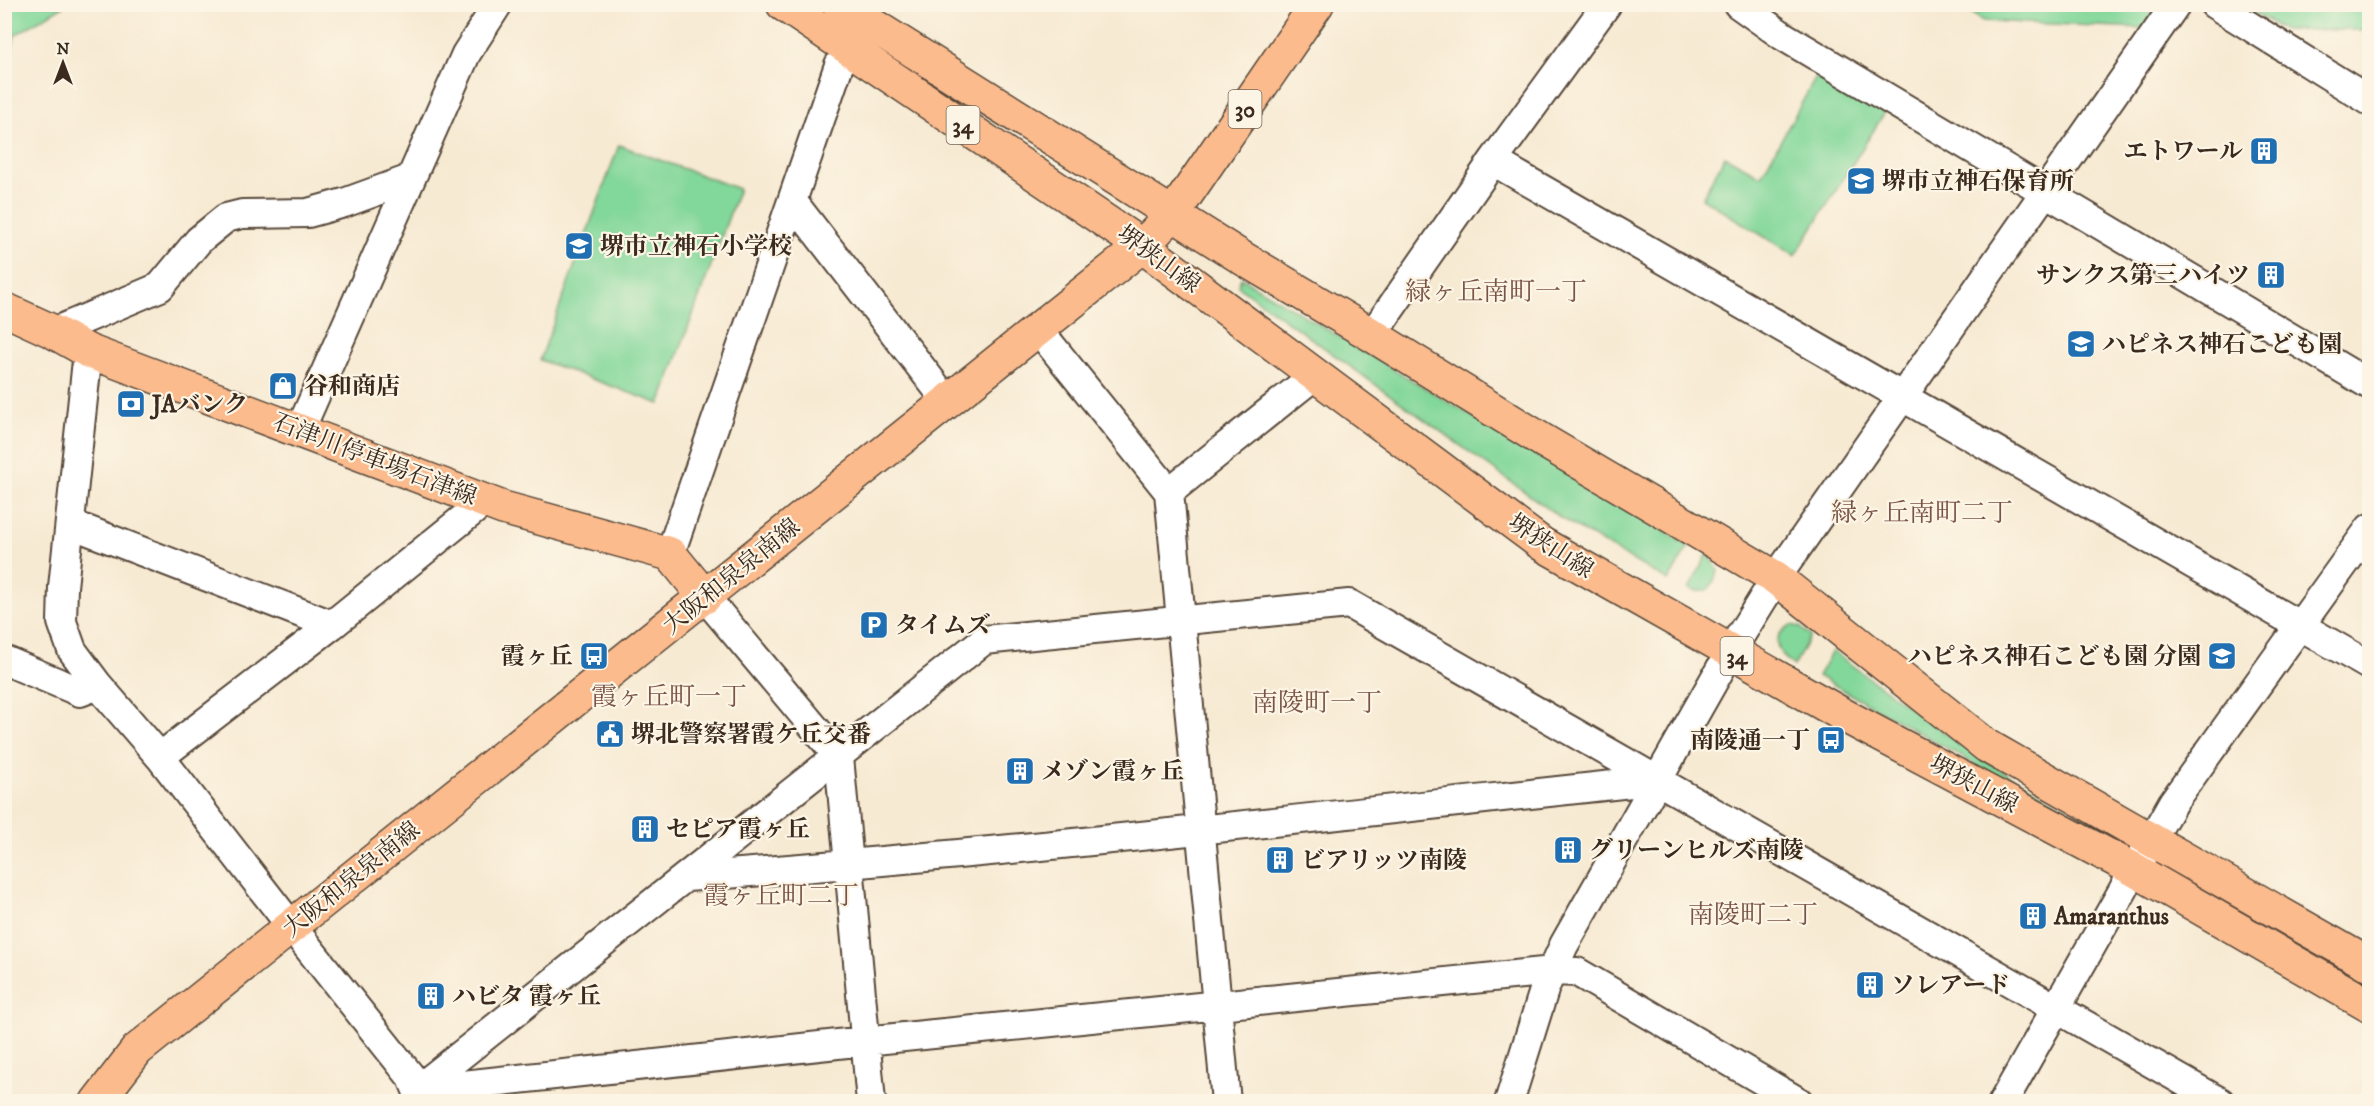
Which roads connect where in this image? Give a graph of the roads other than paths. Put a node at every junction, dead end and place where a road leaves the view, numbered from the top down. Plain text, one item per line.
1 (498, 4) edge
2 (783, 4) edge
3 (839, 4) edge
4 (1317, 4) edge
5 (1607, 4) edge
6 (1738, 4) edge
7 (2176, 4) edge
8 (2214, 4) edge
9 (851, 49) junction
10 (2370, 101) edge
11 (1493, 161) junction
12 (410, 179) junction
13 (2044, 192) junction
14 (793, 202) junction
15 (1173, 214) junction
16 (1142, 246) junction
17 (4, 309) edge
18 (1037, 328) junction
19 (54, 332) junction
20 (1372, 335) junction
21 (88, 351) junction
22 (1315, 375) junction
23 (2370, 385) edge
24 (1903, 396) junction
25 (946, 401) junction
26 (300, 430) junction
27 (1169, 492) junction
28 (485, 501) junction
29 (71, 524) junction
30 (2370, 528) edge
31 (669, 554) junction
32 (1776, 578) junction
33 (705, 597) junction
34 (1181, 620) junction
35 (332, 625) junction
36 (2301, 626) junction
37 (1730, 652) junction
38 (4, 660) edge
39 (2370, 666) edge
40 (98, 685) junction
41 (160, 757) junction
42 (839, 757) junction
43 (1659, 780) junction
44 (1200, 830) junction
45 (2151, 840) junction
46 (849, 865) junction
47 (2135, 870) junction
48 (687, 877) junction
49 (291, 926) junction
50 (2370, 965) edge
51 (1553, 971) junction
52 (1216, 1006) junction
53 (2370, 1006) edge
54 (2056, 1007) junction
55 (865, 1041) junction
56 (420, 1096) edge
57 (97, 1101) edge
58 (871, 1101) edge
59 (1226, 1101) edge
60 (1509, 1101) edge
61 (1799, 1101) edge
62 (2003, 1101) edge
63 (2220, 1101) edge

1 - 12 street
2 - 9 main road, 堺狭山線 / 34
3 - 15 main road, 堺狭山線 / 34
4 - 15 main road, 大阪和泉泉南線 / 30
5 - 11 street
6 - 13 street
7 - 13 street
8 - 10 street
9 - 14 street
9 - 16 main road, 堺狭山線 / 34
11 - 20 street
11 - 24 street
12 - 19 street
12 - 26 street
13 - 23 street
13 - 24 street
14 - 25 street
14 - 31 street
15 - 16 main road, 大阪和泉泉南線 / 30
15 - 20 main road, 堺狭山線 / 34
16 - 18 main road, 大阪和泉泉南線 / 30
16 - 22 main road, 堺狭山線 / 34
17 - 19 main road, 石津川停車場石津線
18 - 25 main road, 大阪和泉泉南線 / 30
18 - 27 street
19 - 21 main road, 石津川停車場石津線
20 - 32 main road, 堺狭山線 / 34
21 - 26 main road, 石津川停車場石津線
21 - 29 street
22 - 27 street
22 - 37 main road, 堺狭山線 / 34
24 - 32 street
24 - 36 street
25 - 33 main road, 大阪和泉泉南線 / 30
26 - 28 main road, 石津川停車場石津線
27 - 34 street
28 - 31 main road, 石津川停車場石津線
28 - 35 street
29 - 35 street
29 - 40 street
30 - 36 street
31 - 33 main road
32 - 37 street
32 - 45 main road, 堺狭山線 / 34
33 - 42 street
33 - 49 main road, 大阪和泉泉南線 / 30
34 - 42 street
34 - 43 street
34 - 44 street
35 - 41 street
36 - 39 street
36 - 45 street
37 - 43 street
37 - 47 main road, 堺狭山線 / 34
38 - 40 street
40 - 41 street
41 - 49 street
42 - 46 street
42 - 48 street
43 - 44 street
43 - 51 street
43 - 54 street
44 - 46 street
44 - 52 street
45 - 47 street
45 - 50 main road, 堺狭山線 / 34
46 - 48 street
46 - 55 street
47 - 53 main road, 堺狭山線 / 34
47 - 54 street
48 - 56 street
49 - 56 street
49 - 57 main road, 大阪和泉泉南線 / 30
51 - 52 street
51 - 60 street
51 - 61 street
52 - 55 street
52 - 59 street
54 - 62 street
54 - 63 street
55 - 56 street
55 - 58 street

